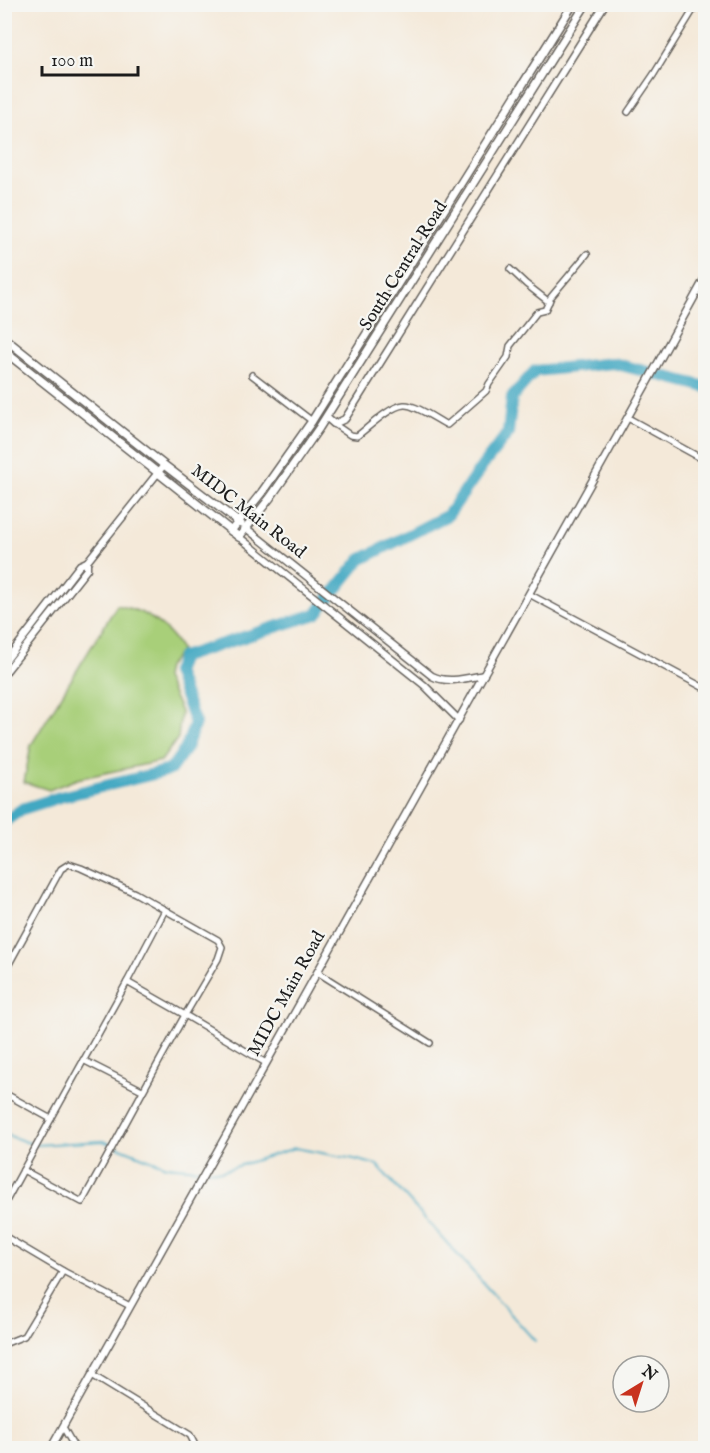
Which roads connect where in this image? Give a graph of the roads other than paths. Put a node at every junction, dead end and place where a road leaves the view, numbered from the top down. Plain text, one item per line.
1 (573, 4) edge
2 (586, 4) edge
3 (604, 4) edge
4 (697, 4) edge
5 (628, 112) dead end
6 (459, 187) junction
7 (468, 192) junction
8 (587, 254) dead end
9 (510, 268) dead end
10 (705, 279) edge
11 (549, 302) junction
12 (4, 338) edge
13 (4, 351) edge
14 (252, 375) dead end
15 (326, 417) junction
16 (627, 418) junction
17 (312, 421) junction
18 (334, 424) junction
19 (705, 461) edge
20 (164, 465) junction
21 (158, 473) junction
22 (238, 522) junction
23 (246, 528) junction
24 (231, 531) junction
25 (239, 537) junction
26 (87, 562) junction
27 (529, 594) junction
28 (4, 663) edge
29 (4, 674) edge
30 (484, 675) junction
31 (705, 689) edge
32 (459, 720) junction
33 (165, 910) junction
34 (317, 972) junction
35 (4, 973) edge
36 (127, 982) junction
37 (185, 1015) junction
38 (430, 1043) dead end
39 (83, 1060) junction
40 (266, 1063) junction
41 (142, 1090) junction
42 (4, 1094) edge
43 (51, 1119) junction
44 (23, 1170) junction
45 (4, 1205) edge
46 (4, 1236) edge
47 (63, 1270) junction
48 (130, 1306) junction
49 (4, 1344) edge
50 (92, 1375) junction
51 (63, 1427) junction
52 (51, 1449) edge
53 (75, 1449) edge
54 (193, 1449) edge

1 - 6 main road, South Central Road
2 - 7 main road, South Central Road
3 - 18 street
4 - 5 street
6 - 7 main road
6 - 17 main road, South Central Road
7 - 15 main road, South Central Road
8 - 11 street
9 - 11 street
10 - 16 street, MIDC Main Road
11 - 18 street
12 - 20 main road, MIDC Main Road
13 - 21 main road, MIDC Main Road
14 - 17 street
15 - 18 street
15 - 23 main road, South Central Road
16 - 19 street
16 - 27 street, MIDC Main Road
17 - 22 main road, South Central Road
20 - 21 street
20 - 22 main road, MIDC Main Road
21 - 24 main road, MIDC Main Road
21 - 26 street
22 - 23 main road, MIDC Main Road
22 - 24 main road, South Central Road
23 - 25 main road, South Central Road
23 - 30 street, MIDC Main Road
24 - 25 main road, MIDC Main Road
25 - 32 street, MIDC Main Road
26 - 28 street
26 - 29 street
27 - 30 street, MIDC Main Road
27 - 31 street
30 - 32 street, MIDC Main Road
32 - 34 street, MIDC Main Road
33 - 35 street
33 - 36 street
33 - 37 street
34 - 38 street
34 - 40 street, MIDC Main Road
36 - 37 street
36 - 39 street
37 - 40 street
37 - 41 street
39 - 41 street
39 - 43 street
40 - 48 street, MIDC Main Road
41 - 44 street
42 - 43 street
43 - 44 street
44 - 45 street
46 - 47 street
47 - 48 street
47 - 49 street
48 - 50 street, MIDC Main Road
50 - 51 street, MIDC Main Road
50 - 54 street
51 - 52 street, MIDC Main Road
51 - 53 street

